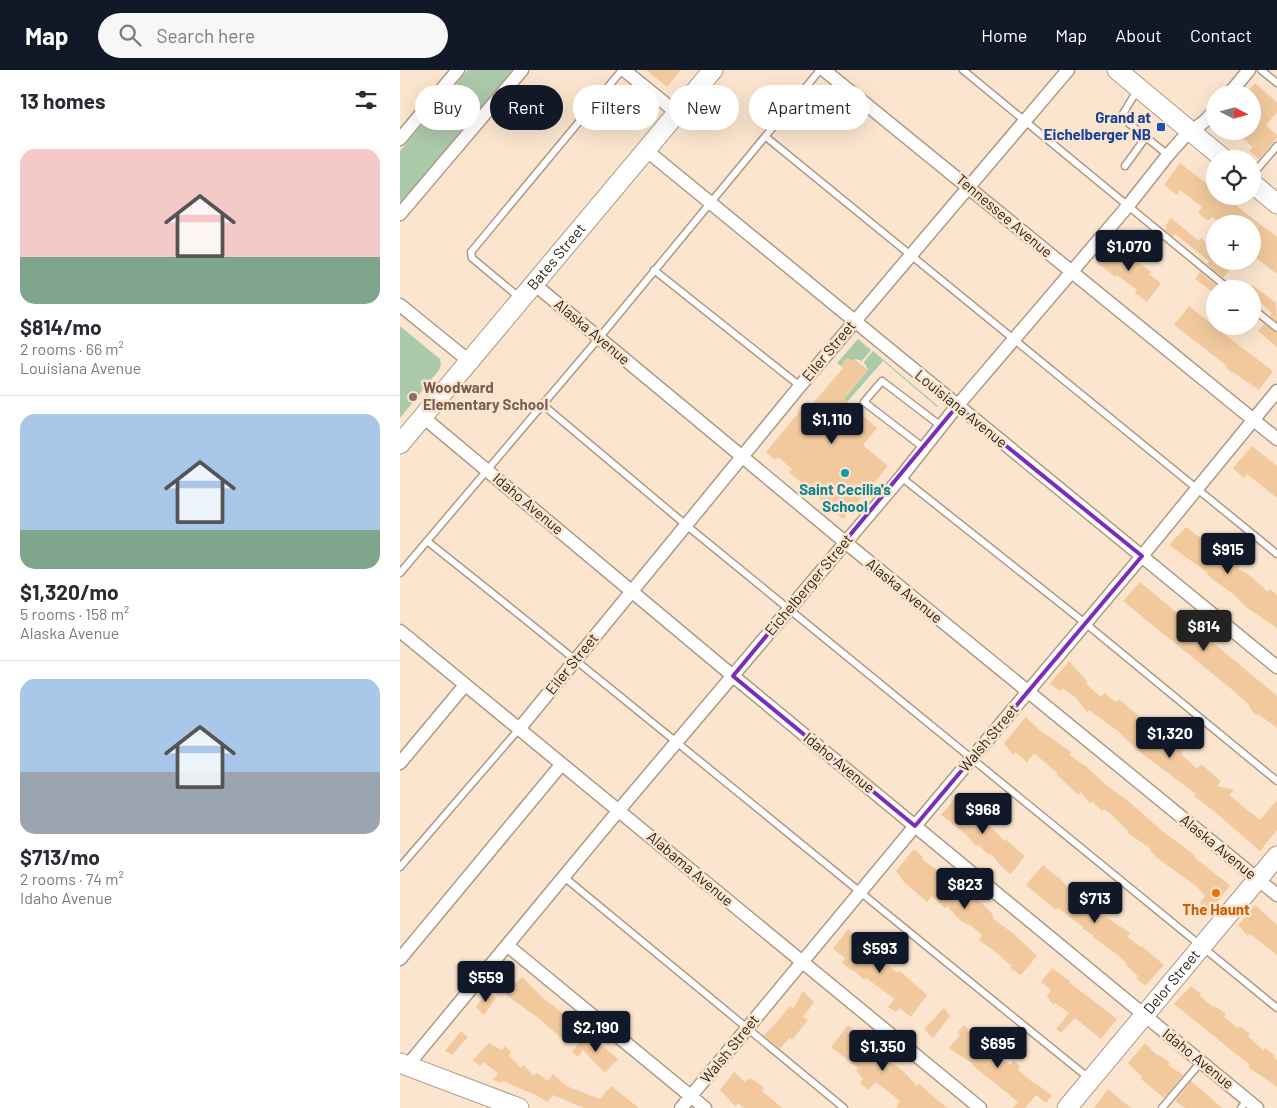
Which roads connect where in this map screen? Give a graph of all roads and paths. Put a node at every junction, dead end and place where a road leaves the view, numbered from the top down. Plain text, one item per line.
1 (458, 70) edge
2 (522, 70) edge
3 (623, 70) edge
4 (712, 70) edge
5 (820, 70) edge
6 (824, 70) edge
7 (963, 70) edge
8 (1068, 70) edge
9 (1116, 70) edge
10 (1249, 70) edge
11 (1260, 70) edge
12 (1277, 83) edge
13 (700, 85) edge
14 (1236, 85) edge
15 (1138, 88) junction
16 (669, 107) edge
17 (1206, 120) edge
18 (1024, 121) junction
19 (669, 123) edge
20 (1190, 131) junction
21 (766, 137) junction
22 (1146, 137) junction
23 (400, 139) edge
24 (1277, 146) edge
25 (646, 150) junction
26 (1213, 150) edge
27 (1168, 155) junction
28 (1261, 164) edge
29 (1126, 166) dead end
30 (968, 186) junction
31 (1261, 191) edge
32 (711, 203) junction
33 (1277, 204) edge
34 (1127, 207) junction
35 (400, 214) edge
36 (911, 256) junction
37 (654, 270) junction
38 (1072, 272) junction
39 (1217, 280) edge
40 (534, 284) junction
41 (521, 298) junction
42 (400, 305) edge
43 (1261, 315) edge
44 (855, 321) junction
45 (1277, 328) edge
46 (599, 338) junction
47 (1013, 340) junction
48 (469, 361) junction
49 (800, 386) junction
50 (1277, 391) edge
51 (542, 404) junction
52 (957, 406) junction
53 (423, 417) junction
54 (1253, 419) junction
55 (941, 426) junction
56 (1277, 439) edge
57 (400, 444) edge
58 (924, 448) junction
59 (742, 458) junction
60 (487, 470) junction
61 (901, 477) junction
62 (1197, 489) junction
63 (686, 525) junction
64 (427, 541) junction
65 (845, 542) junction
66 (1277, 554) edge
67 (1142, 556) junction
68 (400, 573) edge
69 (630, 591) junction
70 (789, 609) junction
71 (1085, 623) junction
72 (400, 631) edge
73 (577, 660) junction
74 (1277, 667) edge
75 (733, 676) junction
76 (465, 685) junction
77 (1027, 692) junction
78 (519, 730) junction
79 (678, 741) junction
80 (971, 760) junction
81 (400, 763) edge
82 (561, 765) junction
83 (1277, 781) edge
84 (619, 810) junction
85 (915, 826) junction
86 (1277, 856) edge
87 (400, 867) edge
88 (564, 877) junction
89 (1258, 879) junction
90 (860, 893) junction
91 (1277, 896) edge
92 (508, 946) junction
93 (1203, 946) junction
94 (400, 959) edge
95 (801, 962) junction
96 (1277, 1008) edge
97 (1145, 1016) junction
98 (747, 1028) junction
99 (1200, 1062) junction
100 (404, 1064) edge
101 (1090, 1080) junction
102 (691, 1097) junction
103 (1248, 1105) edge
104 (507, 1106) edge
105 (681, 1108) edge
106 (705, 1108) edge
107 (844, 1108) edge
108 (980, 1108) edge
109 (1067, 1108) edge
110 (1162, 1108) edge

1 - 23 street
2 - 35 street
3 - 16 street
3 - 41 lane
4 - 13 main road, Bates Street
5 - 21 lane
6 - 30 street, Tennessee Avenue
7 - 18 lane
8 - 18 street, Eiler Street
9 - 15 main road
10 - 14 street
11 - 12 lane
15 - 20 main road
15 - 22 lane
17 - 20 street, Eichelberger Street
18 - 30 street, Eiler Street
18 - 34 lane
19 - 25 main road, Bates Street
20 - 26 main road
20 - 27 street, Eichelberger Street
21 - 32 lane
21 - 36 lane
22 - 27 lane
22 - 29 lane
24 - 28 lane
25 - 32 street, Louisiana Avenue
25 - 40 main road, Bates Street
27 - 34 street, Eichelberger Street
30 - 36 street, Eiler Street
30 - 38 street, Tennessee Avenue
31 - 33 main road
32 - 37 lane
32 - 44 street, Louisiana Avenue
34 - 38 street, Eichelberger Street
34 - 39 lane
36 - 44 street, Eiler Street
36 - 47 lane
37 - 46 lane
37 - 49 lane
38 - 47 street, Eichelberger Street
38 - 54 street, Tennessee Avenue
40 - 41 main road, Bates Street
40 - 46 street, Alaska Avenue
41 - 48 main road, Bates Street
42 - 48 street
43 - 45 lane
44 - 49 street, Eiler Street
44 - 52 street, Louisiana Avenue
46 - 51 lane
46 - 59 street, Alaska Avenue
47 - 52 street, Eichelberger Street
47 - 62 lane
48 - 53 main road, Bates Street
49 - 59 street, Eiler Street
50 - 54 street, Walsh Street
51 - 60 lane
51 - 63 lane
52 - 55 street, Eichelberger Street
52 - 67 street, Louisiana Avenue
53 - 57 main road, Bates Street
53 - 60 street, Idaho Avenue
54 - 56 street, Tennessee Avenue
54 - 62 street, Walsh Street
55 - 58 street, Eichelberger Street
55 - 58 lane
58 - 61 street, Eichelberger Street
59 - 63 street, Eiler Street
59 - 65 street, Alaska Avenue
60 - 64 lane
60 - 69 street, Idaho Avenue
61 - 65 street, Eichelberger Street
61 - 71 lane
62 - 66 lane
62 - 67 street, Walsh Street
63 - 69 street, Eiler Street
63 - 70 lane
64 - 68 lane
64 - 73 lane
65 - 70 street, Eichelberger Street
65 - 77 street, Alaska Avenue
67 - 71 street, Walsh Street
67 - 74 street, Louisiana Avenue
69 - 73 street, Eiler Street
69 - 75 street, Idaho Avenue
70 - 75 street, Eichelberger Street
70 - 80 lane
71 - 77 street, Walsh Street
71 - 83 lane
72 - 76 street, Alabama Avenue
73 - 78 street, Eiler Street
73 - 79 lane
75 - 79 street, Eichelberger Street
75 - 85 street, Idaho Avenue
76 - 78 street, Alabama Avenue
76 - 81 street
77 - 80 street, Walsh Street
77 - 89 street, Alaska Avenue
78 - 82 street, Alabama Avenue
78 - 87 lane
79 - 84 street, Eichelberger Street
79 - 90 lane
80 - 85 street, Walsh Street
80 - 93 lane
82 - 84 street, Alabama Avenue
82 - 94 street
84 - 88 street, Eichelberger Street
84 - 95 street, Alabama Avenue
85 - 90 street, Walsh Street
85 - 97 street, Idaho Avenue
86 - 89 main road, Delor Street
88 - 92 street, Eichelberger Street
88 - 98 lane
89 - 91 street, Alaska Avenue
89 - 93 main road, Delor Street
90 - 95 street, Walsh Street
90 - 101 lane
92 - 100 street, Eichelberger Street
92 - 102 street
93 - 96 lane
93 - 97 main road, Delor Street
95 - 98 street, Walsh Street
95 - 108 street, Alabama Avenue
97 - 99 street, Idaho Avenue
97 - 101 main road, Delor Street
98 - 102 street, Walsh Street
98 - 107 lane
99 - 103 street, Idaho Avenue
99 - 110 lane
100 - 104 main road
101 - 109 main road, Delor Street
102 - 105 street, Walsh Street
102 - 106 street

